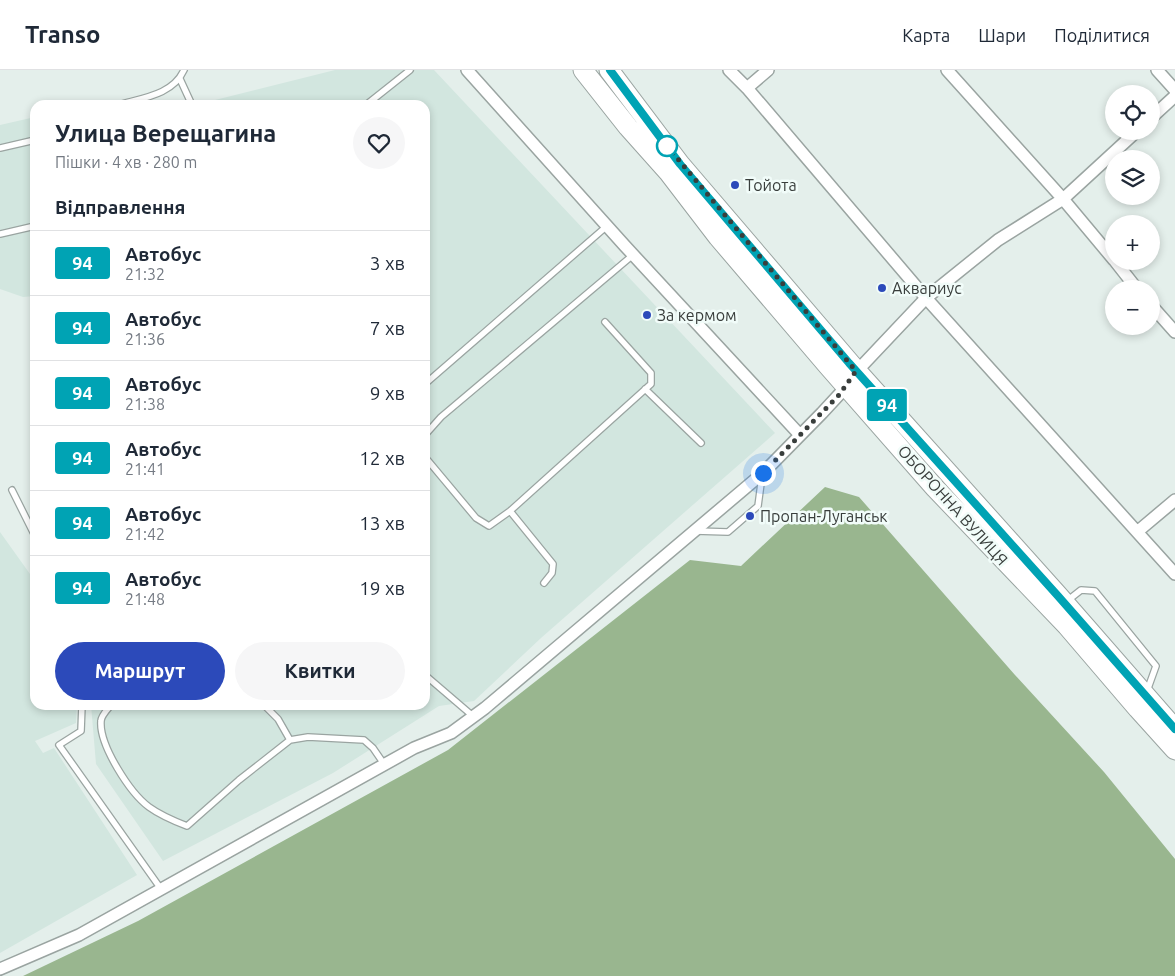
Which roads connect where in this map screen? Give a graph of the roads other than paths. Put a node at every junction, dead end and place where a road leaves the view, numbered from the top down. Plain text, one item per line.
1 (184, 70) edge
2 (410, 70) edge
3 (467, 70) edge
4 (583, 70) edge
5 (610, 70) edge
6 (729, 70) edge
7 (768, 70) edge
8 (947, 70) edge
9 (1158, 70) edge
10 (180, 79) junction
11 (747, 88) junction
12 (1175, 90) edge
13 (1175, 96) edge
14 (135, 100) edge
15 (190, 100) edge
16 (372, 100) edge
17 (1160, 110) edge
18 (1127, 140) edge
19 (30, 141) edge
20 (0, 148) edge
21 (1063, 199) junction
22 (608, 226) junction
23 (30, 227) edge
24 (0, 234) edge
25 (1105, 250) edge
26 (633, 255) junction
27 (1121, 270) edge
28 (1130, 280) edge
29 (926, 298) junction
30 (1160, 315) edge
31 (605, 322) dead end
32 (1175, 332) edge
33 (852, 378) junction
34 (430, 380) edge
35 (645, 389) junction
36 (430, 429) edge
37 (800, 435) junction
38 (701, 443) dead end
39 (430, 463) edge
40 (763, 473) junction
41 (12, 490) dead end
42 (1175, 500) edge
43 (510, 511) junction
44 (30, 526) edge
45 (693, 531) junction
46 (1137, 532) junction
47 (1175, 574) edge
48 (544, 583) dead end
49 (1064, 604) junction
50 (430, 678) edge
51 (1145, 696) junction
52 (82, 710) edge
53 (107, 710) edge
54 (269, 710) edge
55 (474, 717) junction
56 (1175, 729) edge
57 (290, 740) junction
58 (1175, 750) edge
59 (384, 764) junction
60 (161, 889) junction
61 (0, 969) edge

1 - 10 lane
2 - 16 lane
3 - 22 street
4 - 33 main road, ОБОРОННА ВУЛИЦЯ
5 - 33 main road, ОБОРОННА ВУЛИЦЯ
6 - 11 street
7 - 11 street
8 - 21 street
9 - 12 street
10 - 14 lane
10 - 15 lane
11 - 29 street
13 - 17 street
18 - 21 street
19 - 20 lane
21 - 25 street
21 - 29 street
22 - 26 street
22 - 34 lane
23 - 24 lane
26 - 36 lane
26 - 37 street
27 - 28 street
29 - 33 street
29 - 46 street
30 - 32 street
31 - 35 lane
33 - 37 street
33 - 49 main road, ОБОРОННА ВУЛИЦЯ
33 - 58 main road, ОБОРОННА ВУЛИЦЯ
35 - 38 lane
35 - 43 lane
37 - 40 street
39 - 43 lane
40 - 45 street
40 - 45 lane
41 - 44 lane
42 - 46 street
43 - 48 lane
45 - 55 street
46 - 47 street
49 - 51 main road, ОБОРОННА ВУЛИЦЯ
49 - 51 lane
50 - 55 lane
51 - 56 main road, ОБОРОННА ВУЛИЦЯ
52 - 60 lane
53 - 57 lane
54 - 57 lane
55 - 59 street
57 - 59 lane
59 - 60 street
60 - 61 street

